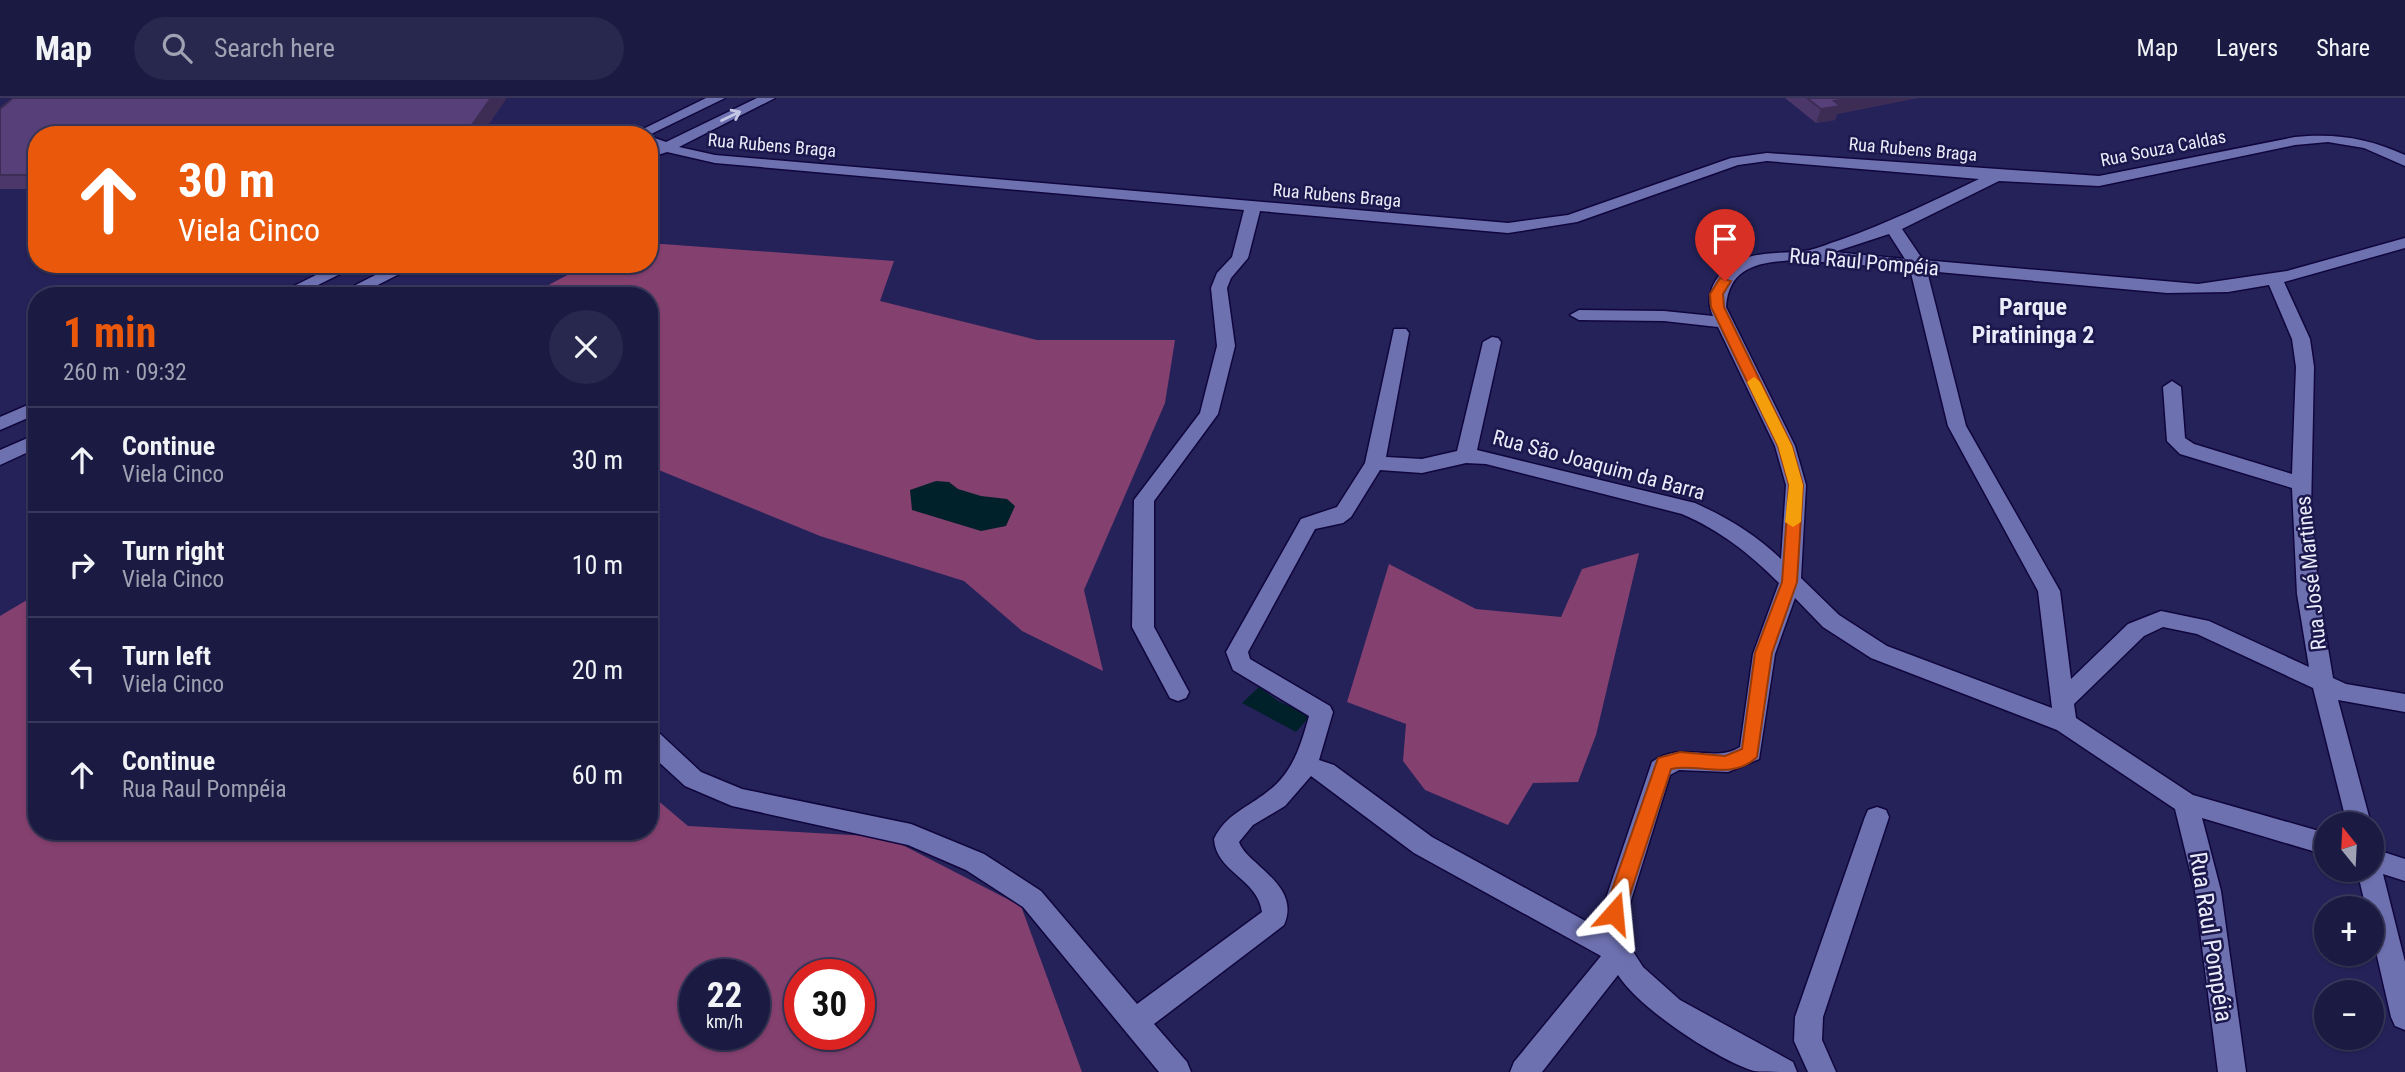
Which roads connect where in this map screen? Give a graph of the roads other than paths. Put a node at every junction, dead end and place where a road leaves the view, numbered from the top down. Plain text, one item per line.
1 (718, 98) edge
2 (768, 98) edge
3 (657, 126) edge
4 (658, 144) edge
5 (664, 147) junction
6 (658, 150) edge
7 (2405, 161) edge
8 (1923, 170) junction
9 (1997, 176) junction
10 (1950, 199) junction
11 (1253, 207) junction
12 (1893, 228) junction
13 (2405, 243) edge
14 (1811, 255) junction
15 (1918, 266) junction
16 (332, 273) edge
17 (392, 273) edge
18 (2276, 280) junction
19 (302, 287) edge
20 (361, 287) edge
21 (1579, 315) dead end
22 (1724, 322) junction
23 (1399, 333) dead end
24 (1492, 342) dead end
25 (2172, 387) dead end
26 (28, 411) edge
27 (0, 424) edge
28 (28, 444) edge
29 (1466, 456) junction
30 (0, 458) edge
31 (1374, 463) junction
32 (2302, 484) junction
33 (1790, 582) junction
34 (2323, 685) junction
35 (1178, 692) dead end
36 (2063, 699) junction
37 (2405, 703) edge
38 (2065, 723) junction
39 (658, 746) edge
40 (1306, 765) junction
41 (2186, 803) junction
42 (2356, 812) edge
43 (1877, 817) dead end
44 (2314, 840) edge
45 (2384, 863) edge
46 (2405, 870) edge
47 (2373, 882) edge
48 (1620, 953) junction
49 (2405, 1017) edge
50 (1135, 1023) junction
51 (1177, 1072) edge
52 (1524, 1072) edge
53 (1783, 1072) edge
54 (1822, 1072) edge
55 (2232, 1072) edge

1 - 3 street
5 -> 2 street
4 - 5 street, Rua Rubens Braga
5 - 6 street
5 - 11 street, Rua Rubens Braga
7 - 9 street, Rua Souza Caldas
8 - 9 street, Rua Rubens Braga
8 - 10 street
8 - 11 street, Rua Rubens Braga
9 - 10 street, Rua Souza Caldas
10 - 12 street, Rua Souza Caldas
11 - 35 street
12 - 14 street, Rua Souza Caldas
12 - 15 street
13 - 18 street, Rua Raul Pompéia
14 - 15 street, Rua Raul Pompéia
14 - 22 street, Rua Raul Pompéia
15 - 18 street, Rua Raul Pompéia
15 - 36 street
16 - 19 street
17 - 20 street
18 - 32 street, Rua José Martines
21 - 22 street
22 - 33 street, Rua Raul Pompéia
23 - 31 street
24 - 29 street
25 - 32 street
26 - 27 street
28 - 30 street
29 - 31 street, Rua São Joaquim da Barra
29 - 33 street, Rua São Joaquim da Barra
31 - 40 street
32 - 34 street, Rua José Martines
33 - 38 street
33 - 48 street, Rua Raul Pompéia
34 - 36 street
34 - 37 street
34 - 42 street, Rua José Martines
36 - 38 street
38 - 41 street
39 - 50 street
40 - 48 street
40 - 50 street
41 - 44 street
41 - 55 street, Rua Raul Pompéia
43 - 54 street
45 - 46 street
47 - 49 street
48 - 52 street
48 - 53 street
50 - 51 street

